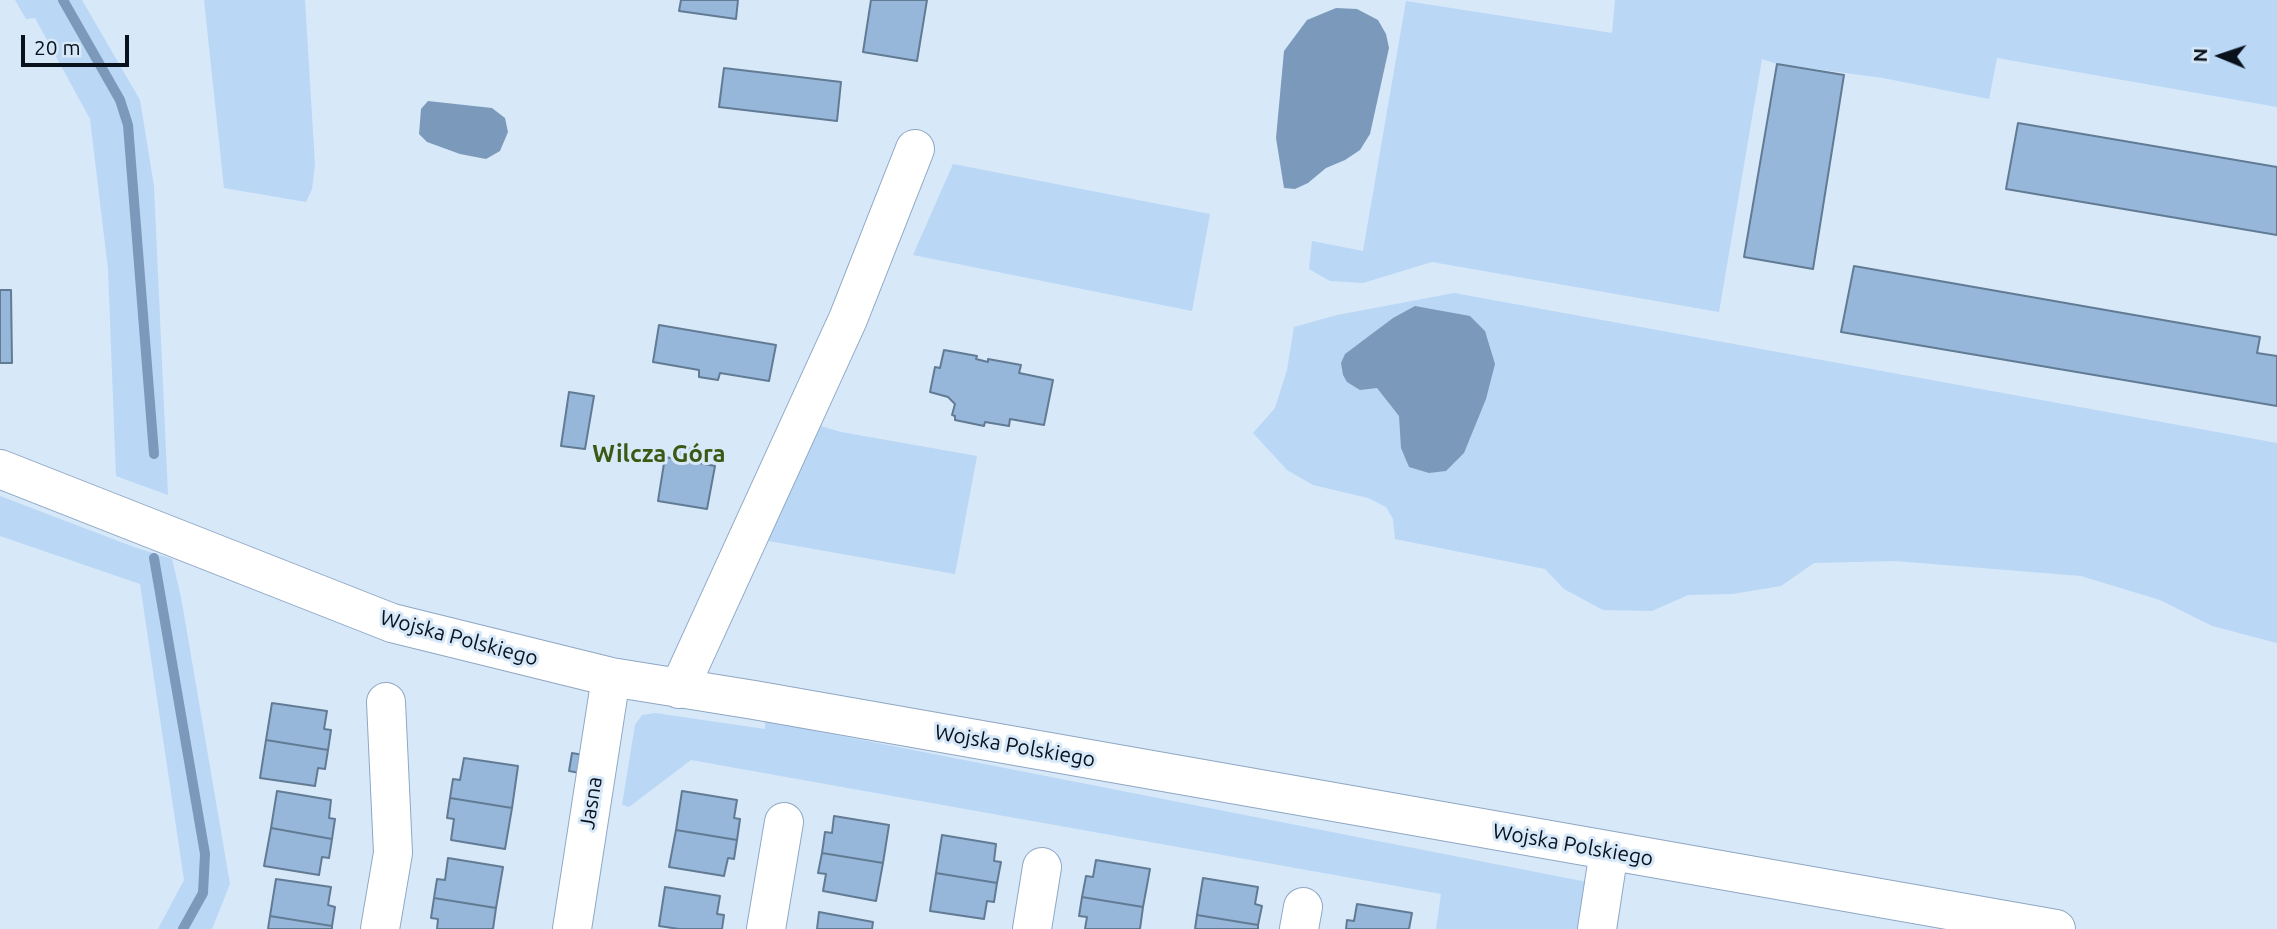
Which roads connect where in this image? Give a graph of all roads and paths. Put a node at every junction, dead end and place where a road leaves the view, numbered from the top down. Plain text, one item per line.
1 (915, 149) dead end
2 (0, 469) edge
3 (611, 677) junction
4 (679, 689) junction
5 (386, 702) dead end
6 (784, 822) dead end
7 (1609, 851) junction
8 (1042, 867) dead end
9 (380, 929) edge
10 (572, 929) edge
11 (766, 929) edge
12 (1032, 929) edge
13 (1597, 929) edge
14 (2056, 929) edge

1 - 4 street
2 - 3 street, Wojska Polskiego
3 - 4 street, Wojska Polskiego
3 - 10 street, Jasna
4 - 7 street, Wojska Polskiego
5 - 9 street
6 - 11 street
7 - 13 street
7 - 14 street, Wojska Polskiego
8 - 12 street

